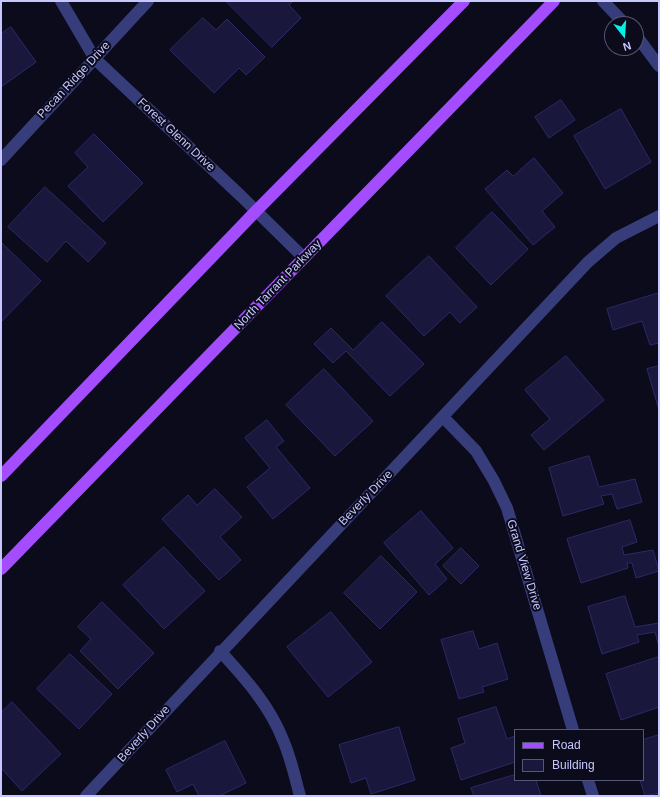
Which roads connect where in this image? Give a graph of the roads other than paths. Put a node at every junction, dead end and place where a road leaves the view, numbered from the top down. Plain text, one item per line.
1 (60, 1) edge
2 (148, 1) edge
3 (464, 1) edge
4 (554, 1) edge
5 (603, 1) edge
6 (617, 16) edge
7 (644, 46) edge
8 (94, 59) junction
9 (659, 66) edge
10 (1, 160) edge
11 (256, 211) junction
12 (659, 216) edge
13 (304, 258) junction
14 (443, 417) junction
15 (1, 476) edge
16 (1, 569) edge
17 (220, 651) junction
18 (573, 729) edge
19 (588, 781) edge
20 (86, 796) edge
21 (300, 796) edge
22 (593, 796) edge

1 - 8 street, Forest Glenn Drive
2 - 8 street, Pecan Ridge Drive
3 - 11 main road
4 - 13 main road, North Tarrant Parkway
5 - 6 street
7 - 9 street
8 - 10 street, Pecan Ridge Drive
8 - 11 street, Forest Glenn Drive
11 - 13 street, Forest Glenn Drive
11 - 15 main road
12 - 14 street, Beverly Drive
13 - 16 main road, North Tarrant Parkway
14 - 17 street, Beverly Drive
14 - 18 street, Grand View Drive
17 - 20 street, Beverly Drive
17 - 21 street
19 - 22 street

